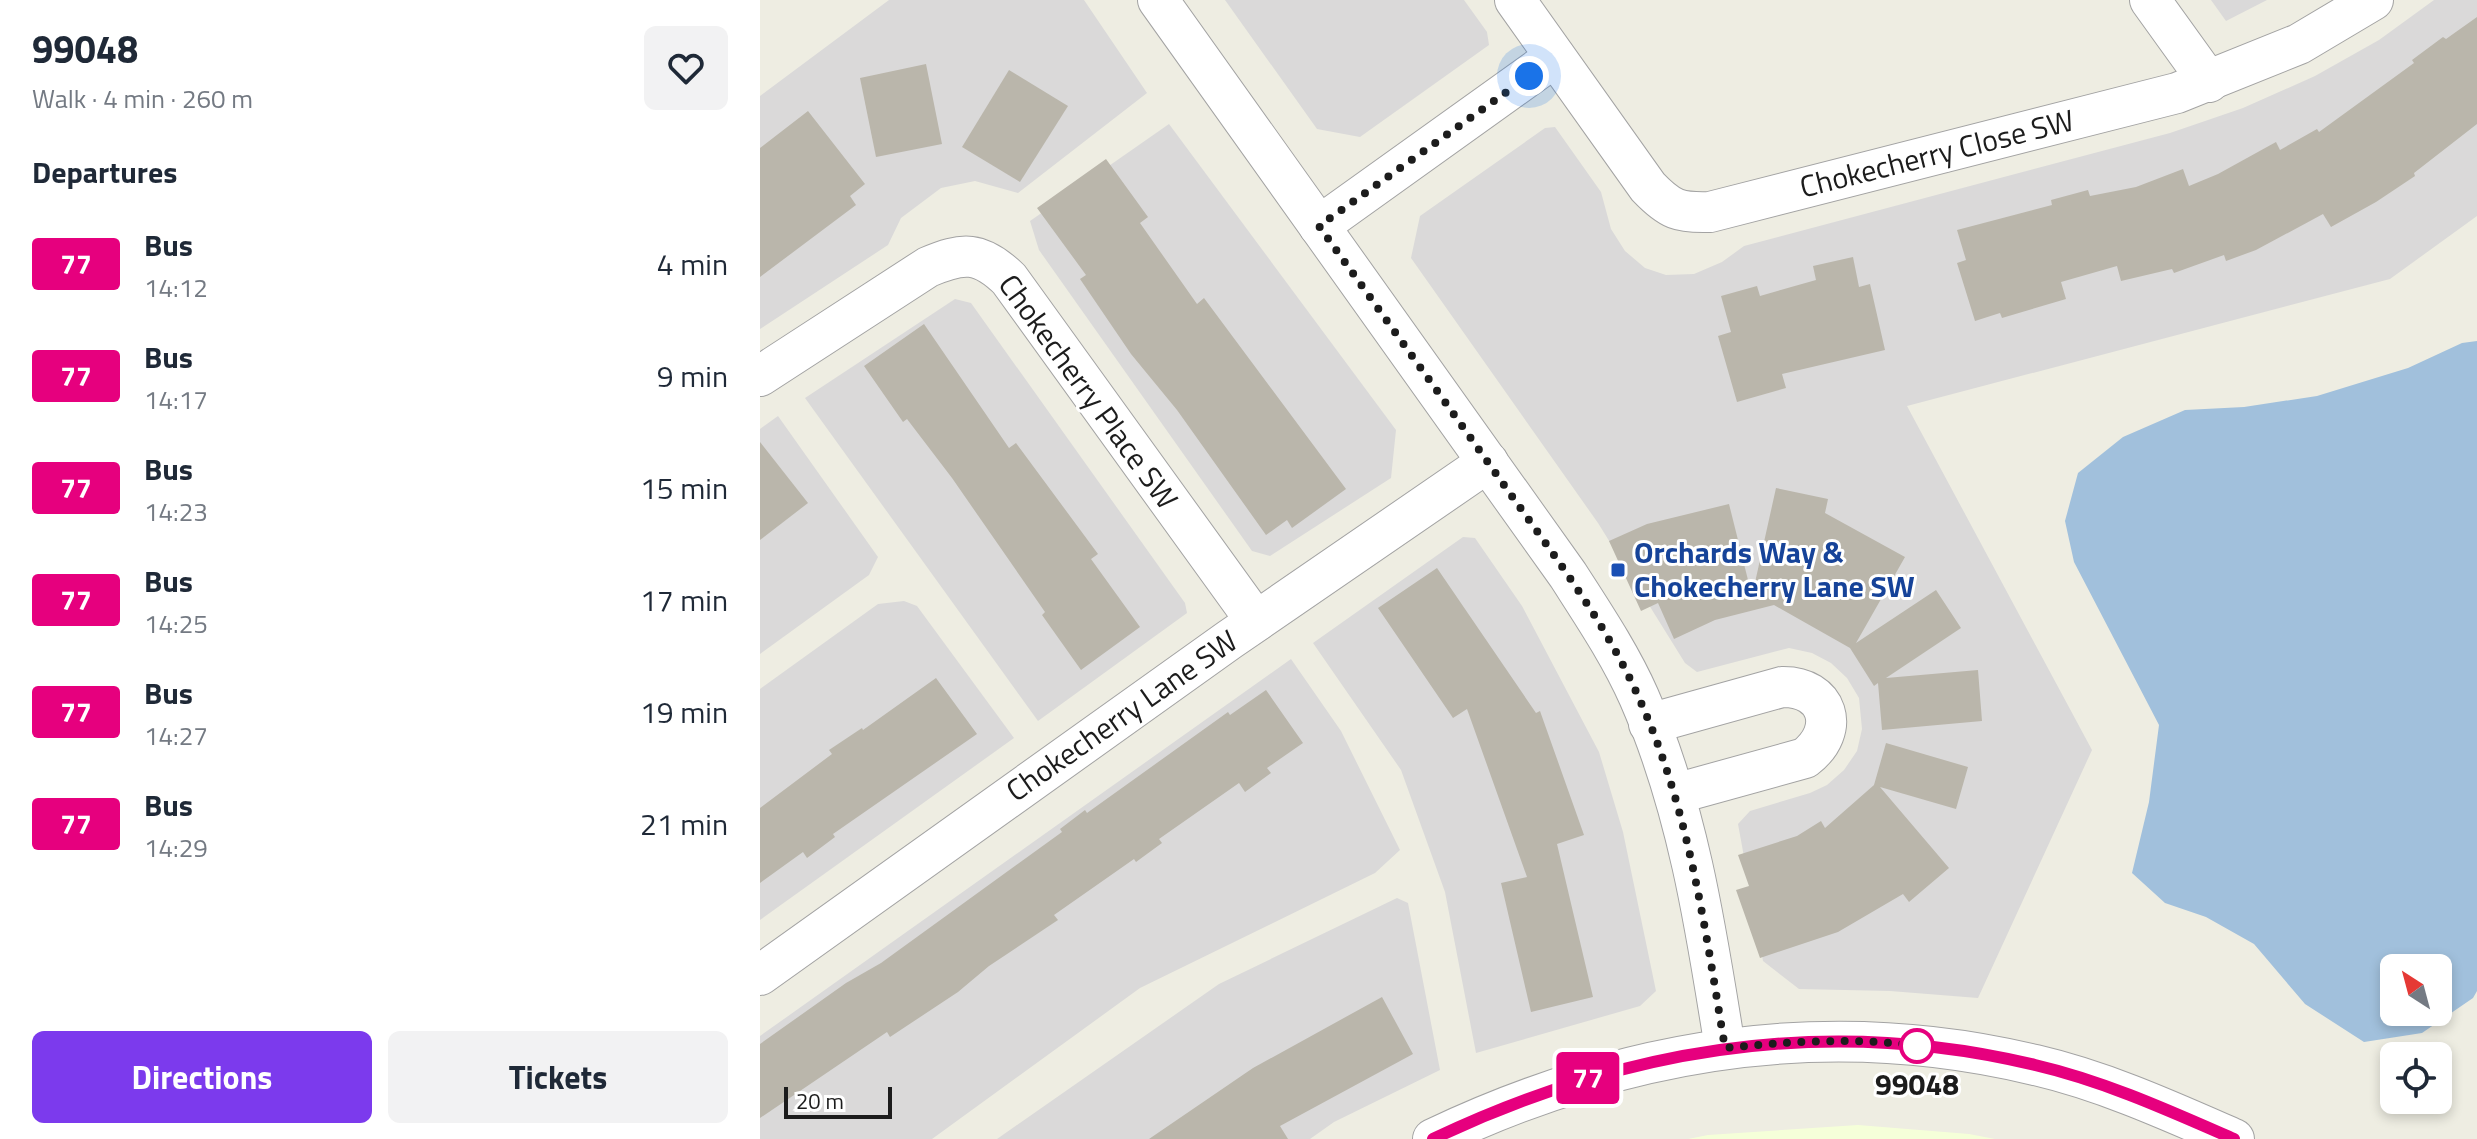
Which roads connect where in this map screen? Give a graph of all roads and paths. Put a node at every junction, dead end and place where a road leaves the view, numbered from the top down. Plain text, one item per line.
1 (1158, 0) edge
2 (1515, 0) edge
3 (2150, 0) edge
4 (2373, 0) edge
5 (1555, 57) junction
6 (2209, 82) junction
7 (1319, 226) junction
8 (760, 376) edge
9 (1488, 462) junction
10 (1256, 621) junction
11 (1649, 724) junction
12 (1675, 794) junction
13 (760, 975) edge
14 (1725, 1048) junction
15 (1433, 1139) edge
16 (2234, 1139) edge

1 - 7 street
2 - 5 street, Chokecherry Close SW
3 - 6 street
4 - 6 street, Chokecherry Close SW
5 - 6 street, Chokecherry Close SW
5 - 7 street
7 - 9 street
8 - 10 street, Chokecherry Place SW
9 - 10 street, Chokecherry Lane SW
9 - 11 street
10 - 13 street, Chokecherry Lane SW
11 - 12 street
11 - 12 street
12 - 14 street
14 - 15 street
14 - 16 street

